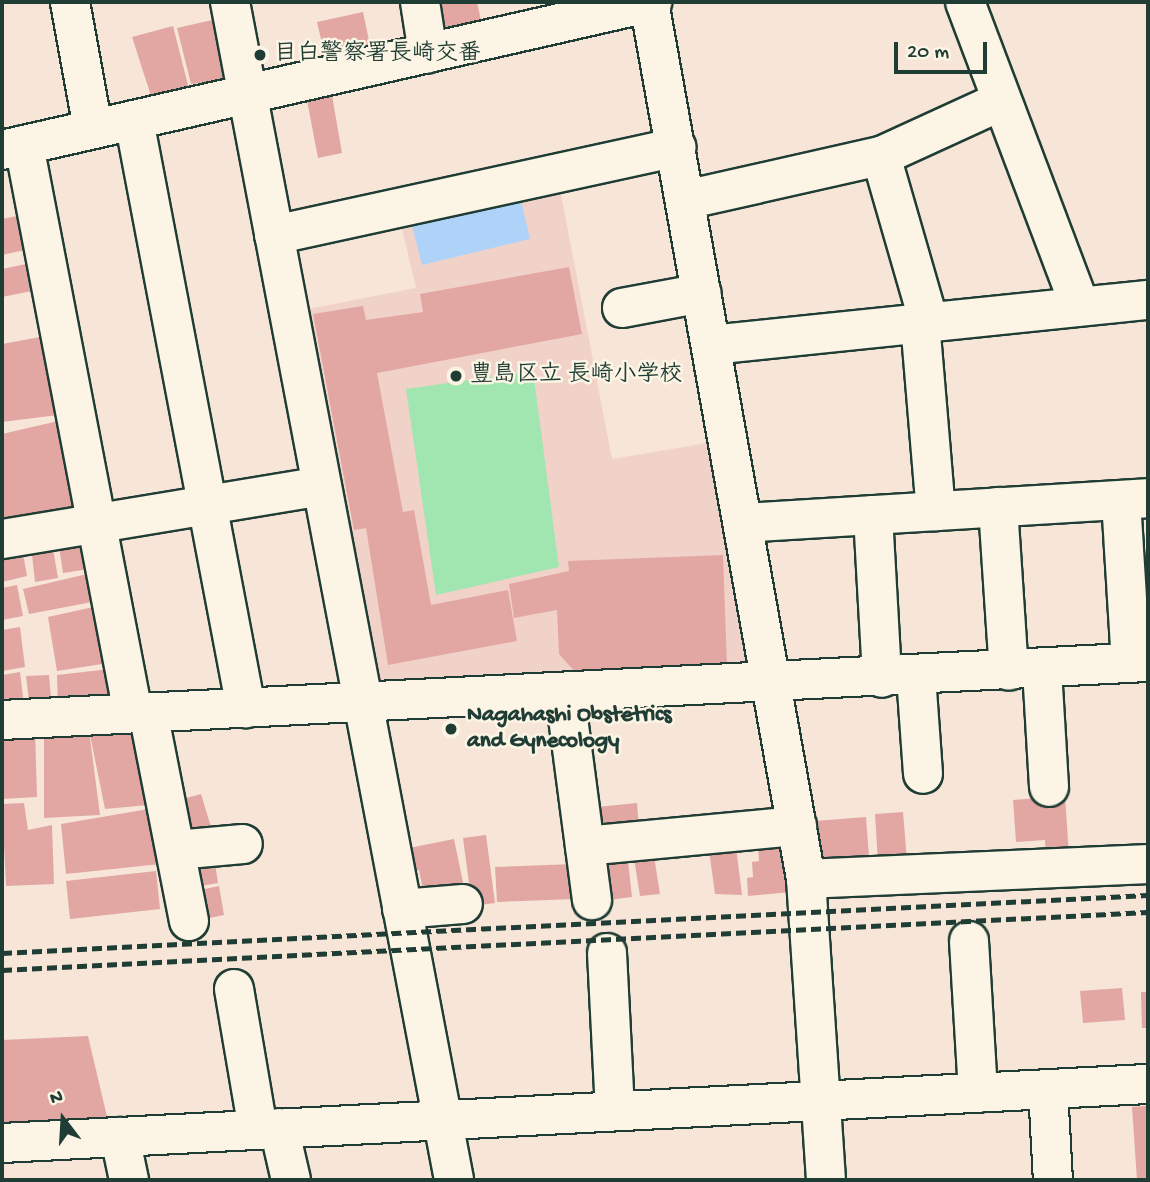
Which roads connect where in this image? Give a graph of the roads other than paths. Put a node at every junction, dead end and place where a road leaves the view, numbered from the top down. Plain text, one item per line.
1 (70, 2) edge
2 (230, 2) edge
3 (420, 2) edge
4 (650, 2) edge
5 (965, 2) edge
6 (428, 52) junction
7 (247, 93) junction
8 (999, 102) junction
9 (134, 120) junction
10 (93, 129) junction
11 (13, 147) edge
12 (676, 147) junction
13 (881, 156) junction
14 (685, 200) junction
15 (274, 235) junction
16 (702, 293) junction
17 (1148, 300) edge
18 (1080, 306) junction
19 (622, 308) dead end
20 (925, 322) junction
21 (712, 345) junction
22 (322, 486) junction
23 (1134, 499) edge
24 (205, 505) junction
25 (998, 507) junction
26 (936, 511) junction
27 (873, 515) junction
28 (743, 523) junction
29 (96, 525) junction
30 (2, 539) edge
31 (1139, 663) edge
32 (1025, 670) junction
33 (899, 677) junction
34 (773, 684) junction
35 (565, 695) junction
36 (363, 703) junction
37 (246, 708) junction
38 (141, 712) junction
39 (2, 720) edge
40 (923, 774) dead end
41 (1049, 787) dead end
42 (797, 826) junction
43 (243, 844) dead end
44 (585, 846) junction
45 (176, 850) junction
46 (1148, 864) edge
47 (806, 879) junction
48 (592, 900) dead end
49 (463, 904) dead end
50 (189, 921) dead end
51 (404, 921) junction
52 (969, 941) dead end
53 (607, 953) dead end
54 (234, 989) dead end
55 (1148, 1084) edge
56 (1048, 1089) junction
57 (978, 1093) junction
58 (821, 1101) junction
59 (615, 1111) junction
60 (441, 1119) junction
61 (269, 1129) junction
62 (120, 1136) junction
63 (2, 1143) edge
64 (129, 1180) edge
65 (291, 1180) edge
66 (454, 1180) edge
67 (826, 1180) edge
68 (1053, 1180) edge

1 - 10 street
2 - 7 street
3 - 6 street
4 - 6 street
4 - 12 street
5 - 8 street
6 - 7 street
7 - 9 street
7 - 15 street
8 - 13 street
8 - 18 street
9 - 10 street
9 - 24 street
10 - 11 street
11 - 29 street
12 - 14 street
12 - 15 street
13 - 14 street
13 - 20 street
14 - 16 street
15 - 22 street
16 - 19 street
16 - 21 street
17 - 18 street
18 - 20 street
20 - 21 street
20 - 26 street
21 - 28 street
22 - 24 street
22 - 36 street
23 - 25 street
23 - 31 street
24 - 29 street
24 - 37 street
25 - 26 street
25 - 32 street
26 - 27 street
27 - 28 street
27 - 33 street
28 - 34 street
29 - 30 street
29 - 38 street
31 - 32 street
32 - 33 street
32 - 41 street
33 - 34 street
33 - 40 street
34 - 35 street
34 - 42 street
35 - 36 street
35 - 44 street
36 - 37 street
36 - 51 street
37 - 38 street
38 - 39 street
38 - 45 street
42 - 44 street
42 - 47 street
43 - 45 street
44 - 48 street
45 - 50 street
46 - 47 street
47 - 58 street
49 - 51 street
51 - 60 street
52 - 57 street
53 - 59 street
54 - 61 street
55 - 56 street
56 - 57 street
56 - 68 street
57 - 58 street
58 - 59 street
58 - 67 street
59 - 60 street
60 - 61 street
60 - 66 street
61 - 62 street
61 - 65 street
62 - 63 street
62 - 64 street

